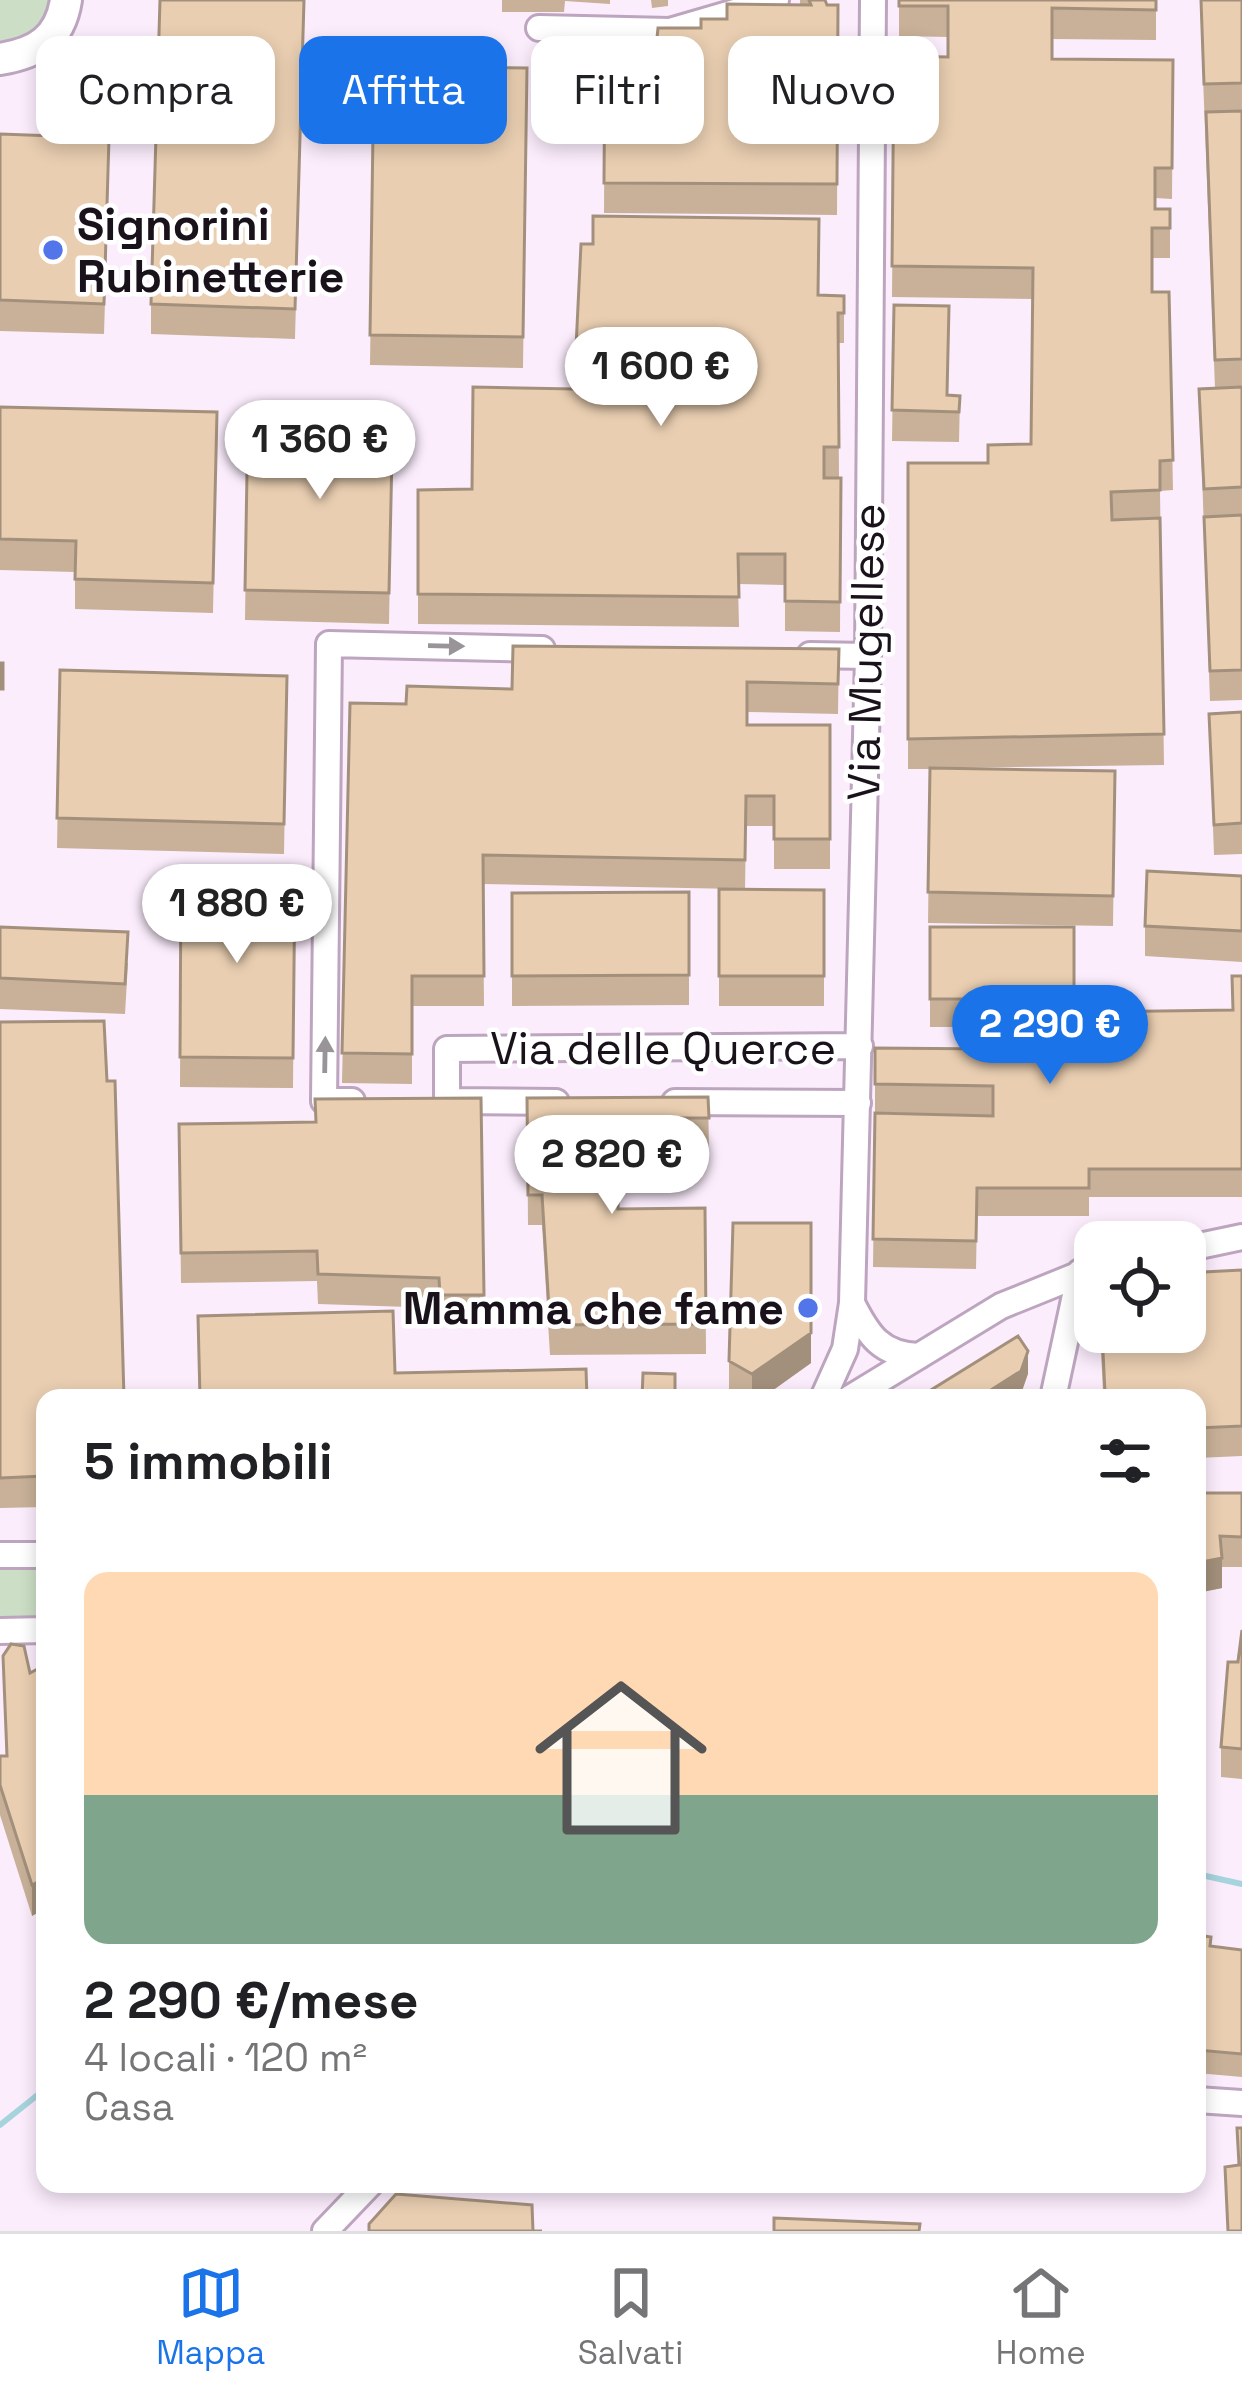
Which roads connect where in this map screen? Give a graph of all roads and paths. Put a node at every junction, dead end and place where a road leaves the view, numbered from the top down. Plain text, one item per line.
1 (776, 0) edge
2 (873, 0) edge
3 (70, 6) edge
4 (539, 28) dead end
5 (0, 59) edge
6 (563, 649) edge
7 (774, 654) edge
8 (868, 656) junction
9 (860, 1046) junction
10 (386, 1101) edge
11 (584, 1102) edge
12 (652, 1102) edge
13 (858, 1103) junction
14 (1242, 1237) edge
15 (1206, 1245) edge
16 (1074, 1275) edge
17 (852, 1304) junction
18 (1074, 1307) edge
19 (870, 1339) junction
20 (845, 1349) junction
21 (919, 1356) junction
22 (876, 1382) junction
23 (827, 1389) edge
24 (865, 1389) edge
25 (1055, 1389) edge
26 (0, 1556) edge
27 (36, 1556) edge
28 (0, 1630) edge
29 (36, 1630) edge
30 (1206, 2101) edge
31 (1242, 2103) edge
32 (362, 2193) edge
33 (326, 2231) edge

1 - 4 street
2 - 8 street, Via Mugellese
3 - 5 main road
10 -> 6 street
7 - 8 street
8 - 9 street, Via Mugellese
9 - 11 street, Via delle Querce
9 - 13 street, Via Mugellese
12 - 13 street, Via delle Querce
13 - 17 street, Via Mugellese
14 - 15 street
16 - 21 street
17 - 19 street, Via Mugellese
17 - 20 street, Via Mugellese
18 - 25 street
19 - 21 street
19 - 22 street, Via Mugellese
20 - 22 street
20 - 23 street, Via Mugellese
21 - 22 street
22 - 24 street
26 - 27 street
28 - 29 street
30 - 31 street
32 - 33 street

